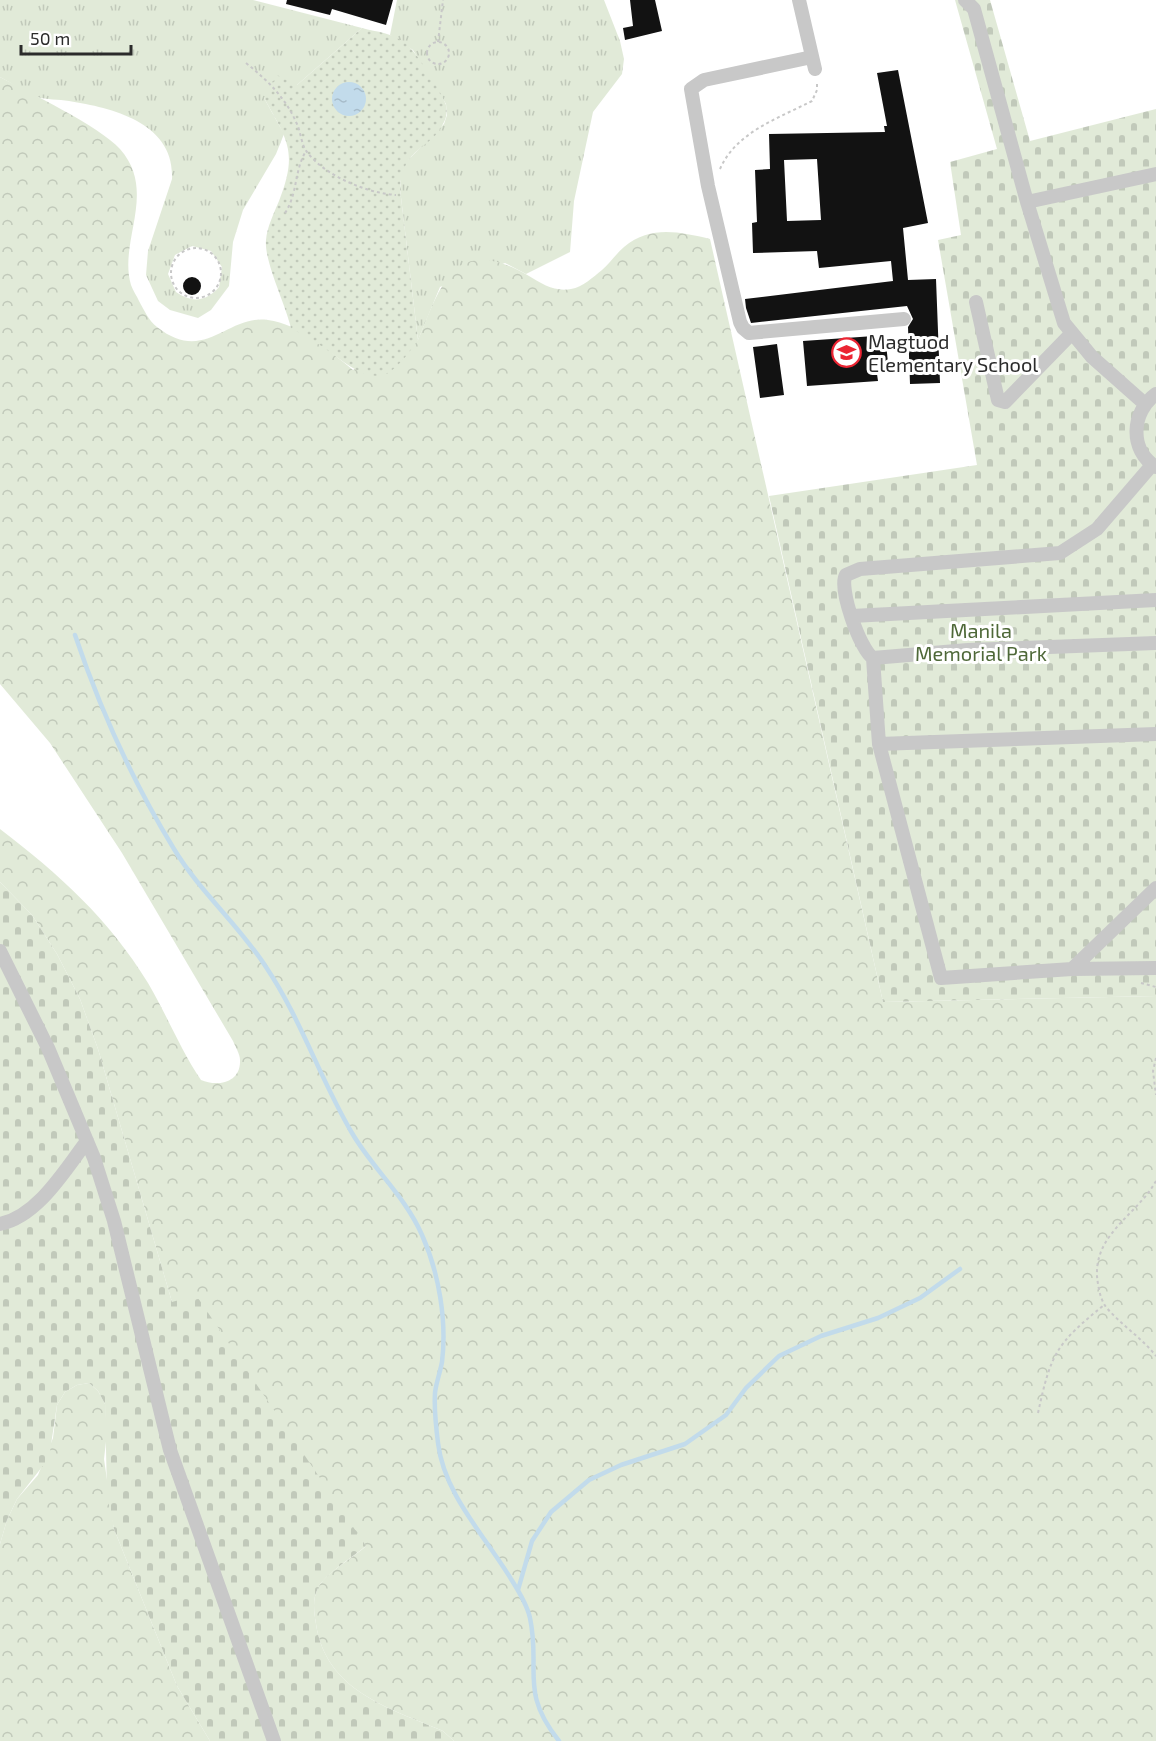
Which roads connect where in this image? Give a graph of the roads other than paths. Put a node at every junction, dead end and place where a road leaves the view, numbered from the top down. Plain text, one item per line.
1 (800, 0) edge
2 (973, 3) edge
3 (1156, 174) edge
4 (1027, 202) junction
5 (976, 302) dead end
6 (904, 319) dead end
7 (1071, 334) junction
8 (1156, 394) edge
9 (1145, 404) junction
10 (1154, 466) edge
11 (1156, 600) edge
12 (852, 616) junction
13 (1156, 643) edge
14 (873, 658) junction
15 (1156, 734) edge
16 (879, 744) junction
17 (1156, 888) edge
18 (0, 951) edge
19 (1156, 968) edge
20 (1072, 969) junction
21 (87, 1141) junction
22 (0, 1224) edge
23 (274, 1741) edge

1 - 6 street
2 - 4 street
3 - 4 street
4 - 7 street
5 - 7 street
7 - 9 street
8 - 9 street
9 - 10 street
10 - 12 street
11 - 12 street
12 - 14 street
13 - 14 street
14 - 16 street
15 - 16 street
16 - 20 street
17 - 20 street
18 - 21 street
19 - 20 street
21 - 22 street
21 - 23 street

